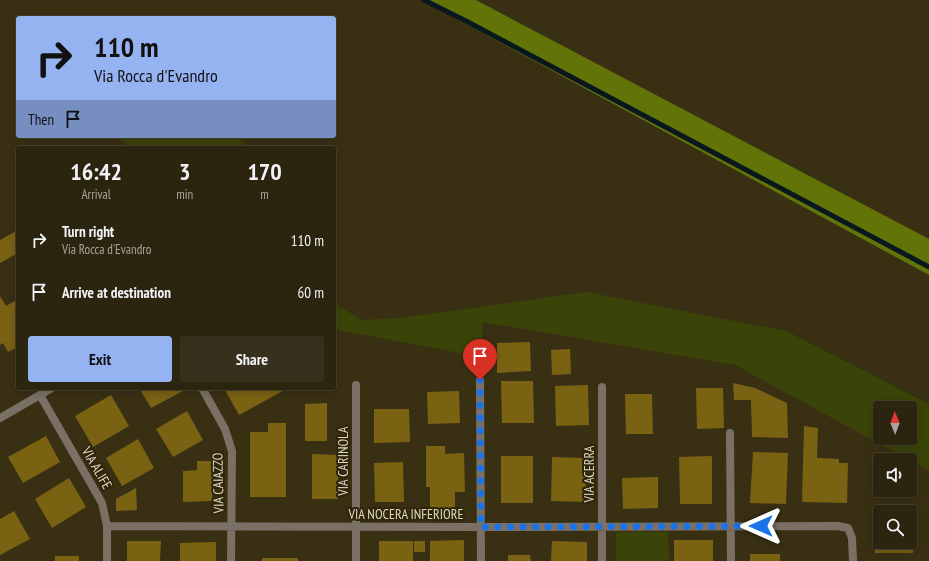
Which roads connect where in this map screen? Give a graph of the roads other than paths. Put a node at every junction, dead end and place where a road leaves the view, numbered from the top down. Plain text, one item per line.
1 (480, 380) dead end
2 (356, 385) dead end
3 (602, 387) dead end
4 (49, 390) edge
5 (203, 390) edge
6 (40, 395) junction
7 (0, 418) edge
8 (730, 433) dead end
9 (107, 526) junction
10 (231, 526) junction
11 (730, 526) junction
12 (356, 527) junction
13 (481, 527) junction
14 (602, 527) junction
15 (107, 561) edge
16 (231, 561) edge
17 (356, 561) edge
18 (481, 561) edge
19 (602, 561) edge
20 (731, 561) edge
21 (853, 561) edge

1 - 13 street
2 - 12 street, VIA CARINOLA
3 - 14 street, VIA ACERRA
4 - 6 street
5 - 10 street, VIA CAIAZZO
6 - 7 street
6 - 9 street, VIA ALIFE
8 - 11 street
9 - 10 street, VIA NOCERA INFERIORE
9 - 15 street, VIA ALIFE
10 - 12 street, VIA NOCERA INFERIORE
10 - 16 street, VIA CAIAZZO
11 - 14 street, VIA NOCERA INFERIORE
11 - 20 street
11 - 21 street, VIA NOCERA INFERIORE
12 - 13 street, VIA NOCERA INFERIORE
12 - 17 street, VIA CARINOLA
13 - 14 street, VIA NOCERA INFERIORE
13 - 18 street
14 - 19 street, VIA ACERRA

